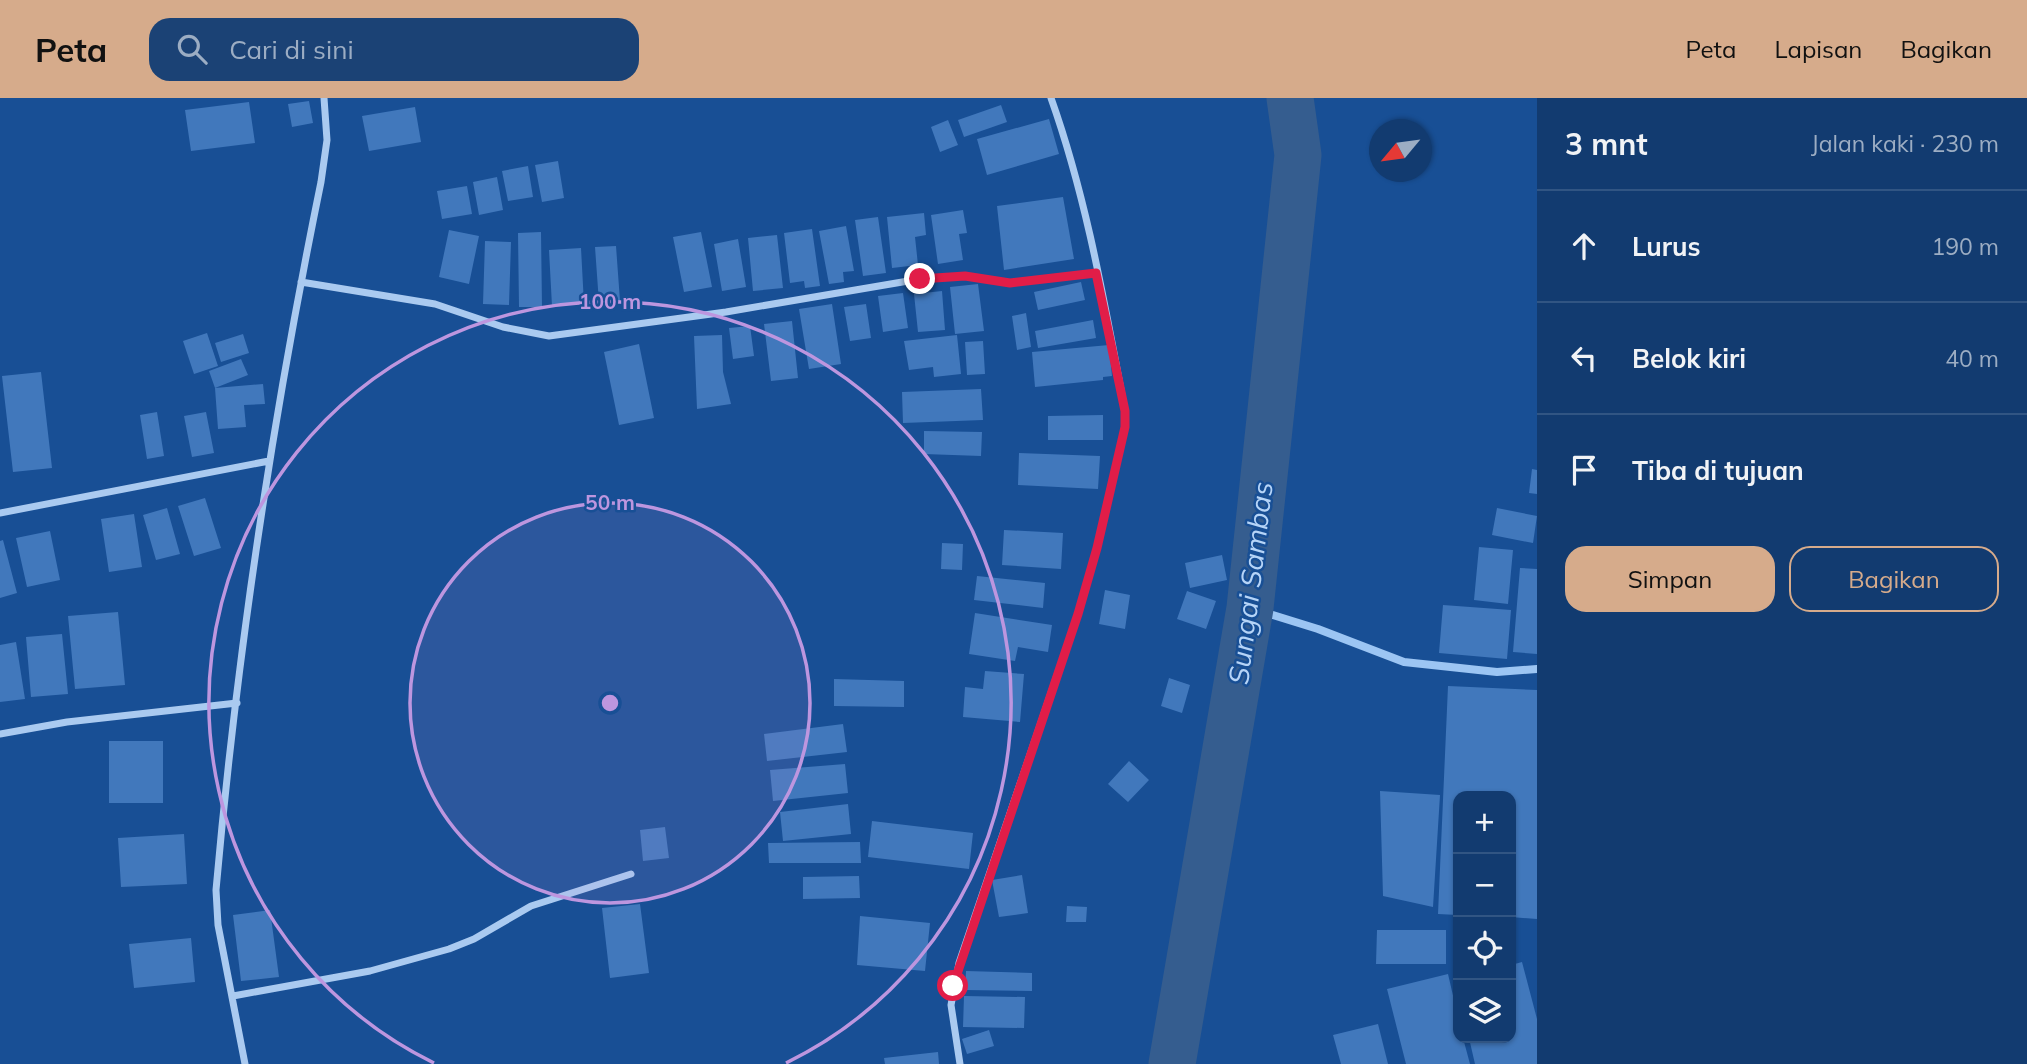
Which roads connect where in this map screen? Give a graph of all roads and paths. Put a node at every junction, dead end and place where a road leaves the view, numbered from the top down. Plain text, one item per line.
1 (324, 98) edge
2 (1051, 98) edge
3 (1096, 273) junction
4 (301, 282) junction
5 (269, 461) junction
6 (0, 513) edge
7 (237, 703) junction
8 (0, 734) edge
9 (631, 874) dead end
10 (233, 996) junction
11 (244, 1064) edge
12 (960, 1064) edge

1 - 4 street
2 - 3 street
3 - 4 street
3 - 12 street
4 - 5 street
5 - 6 street
5 - 7 street
7 - 8 street
7 - 10 street
9 - 10 street
10 - 11 street

